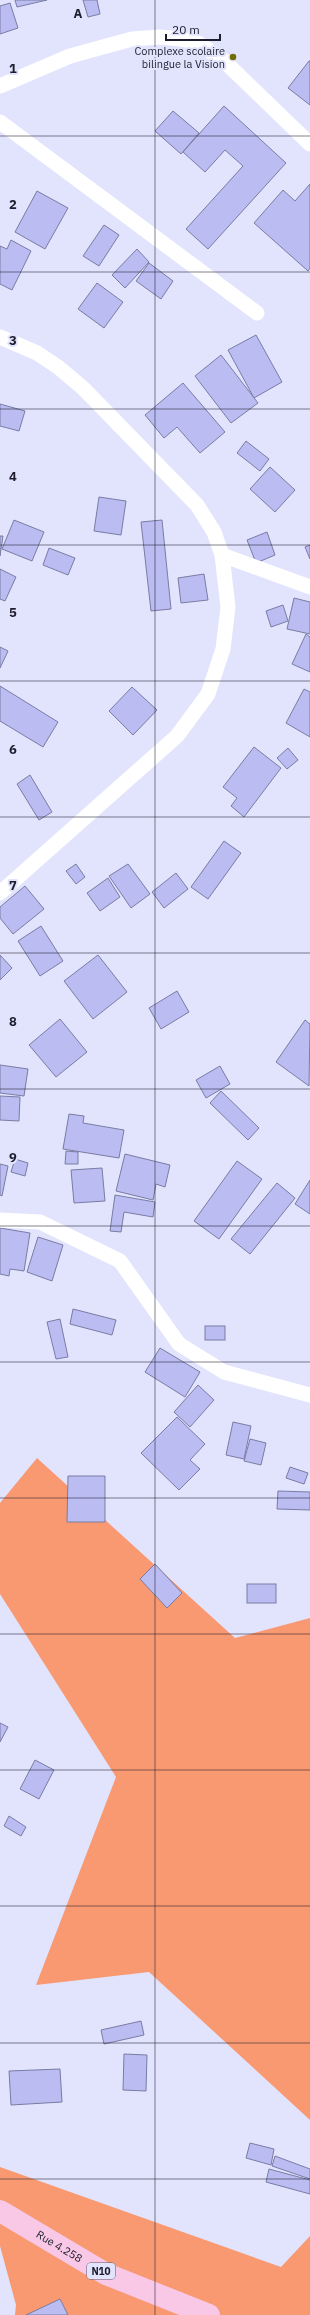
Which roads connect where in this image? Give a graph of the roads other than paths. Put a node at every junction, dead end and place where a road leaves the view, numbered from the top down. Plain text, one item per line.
1 (0, 86) edge
2 (0, 122) edge
3 (310, 144) edge
4 (257, 312) dead end
5 (0, 337) edge
6 (222, 555) junction
7 (310, 587) edge
8 (0, 893) edge
9 (0, 1220) edge
10 (310, 1395) edge
11 (0, 2211) edge
12 (209, 2315) edge

1 - 3 street
2 - 4 street
5 - 6 street
6 - 7 street
6 - 8 street
9 - 10 street
11 - 12 highway, Rue 4.258 / N10

